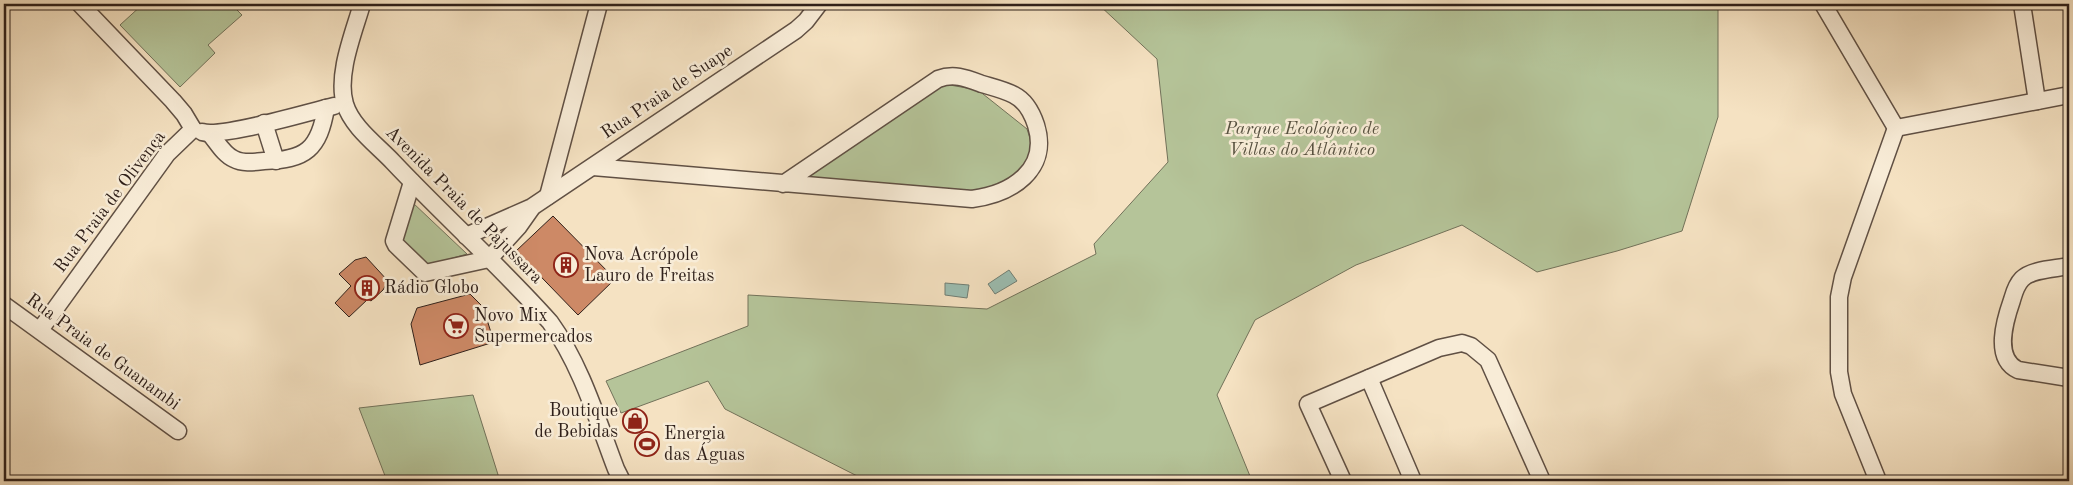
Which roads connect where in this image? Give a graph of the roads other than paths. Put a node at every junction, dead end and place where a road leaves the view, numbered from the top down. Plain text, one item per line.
1 (80, 4) edge
2 (362, 4) edge
3 (599, 4) edge
4 (819, 4) edge
5 (1822, 4) edge
6 (2022, 4) edge
7 (2069, 95) edge
8 (2037, 101) junction
9 (344, 103) junction
10 (326, 108) junction
11 (264, 123) junction
12 (1896, 128) junction
13 (193, 129) junction
14 (210, 134) junction
15 (276, 161) junction
16 (593, 167) junction
17 (412, 182) junction
18 (783, 184) junction
19 (548, 196) junction
20 (532, 207) junction
21 (466, 236) junction
22 (489, 259) junction
23 (2069, 266) edge
24 (4, 305) edge
25 (40, 330) junction
26 (1368, 378) junction
27 (2069, 378) edge
28 (178, 431) dead end
29 (622, 481) edge
30 (1343, 481) edge
31 (1413, 481) edge
32 (1542, 481) edge
33 (1878, 481) edge

1 - 13 street
2 - 9 street
3 - 19 street
4 - 16 street, Rua Praia de Suape
5 - 12 street
6 - 8 street
7 - 8 street
8 - 12 street
9 - 10 street, Rua Praia de Olivença
9 - 17 street, Avenida Praia de Pajussara
10 - 11 street, Rua Praia de Olivença
10 - 15 street
11 - 14 street, Rua Praia de Olivença
11 - 15 street
12 - 33 street
13 - 14 street, Rua Praia de Olivença
13 - 25 street, Rua Praia de Olivença
14 - 15 street
16 - 18 street
16 - 19 street, Rua Praia de Suape
17 - 21 street, Avenida Praia de Pajussara
17 - 22 street
18 - 18 street
19 - 20 street, Rua Praia de Suape
20 - 21 street, Rua Praia de Suape
20 - 22 street, Rua Praia de Suape
21 - 22 street, Avenida Praia de Pajussara
22 - 29 street, Avenida Praia de Pajussara
23 - 27 street
24 - 25 street, Rua Praia de Guanambi
25 - 28 street, Rua Praia de Guanambi
26 - 30 street
26 - 31 street
26 - 32 street

